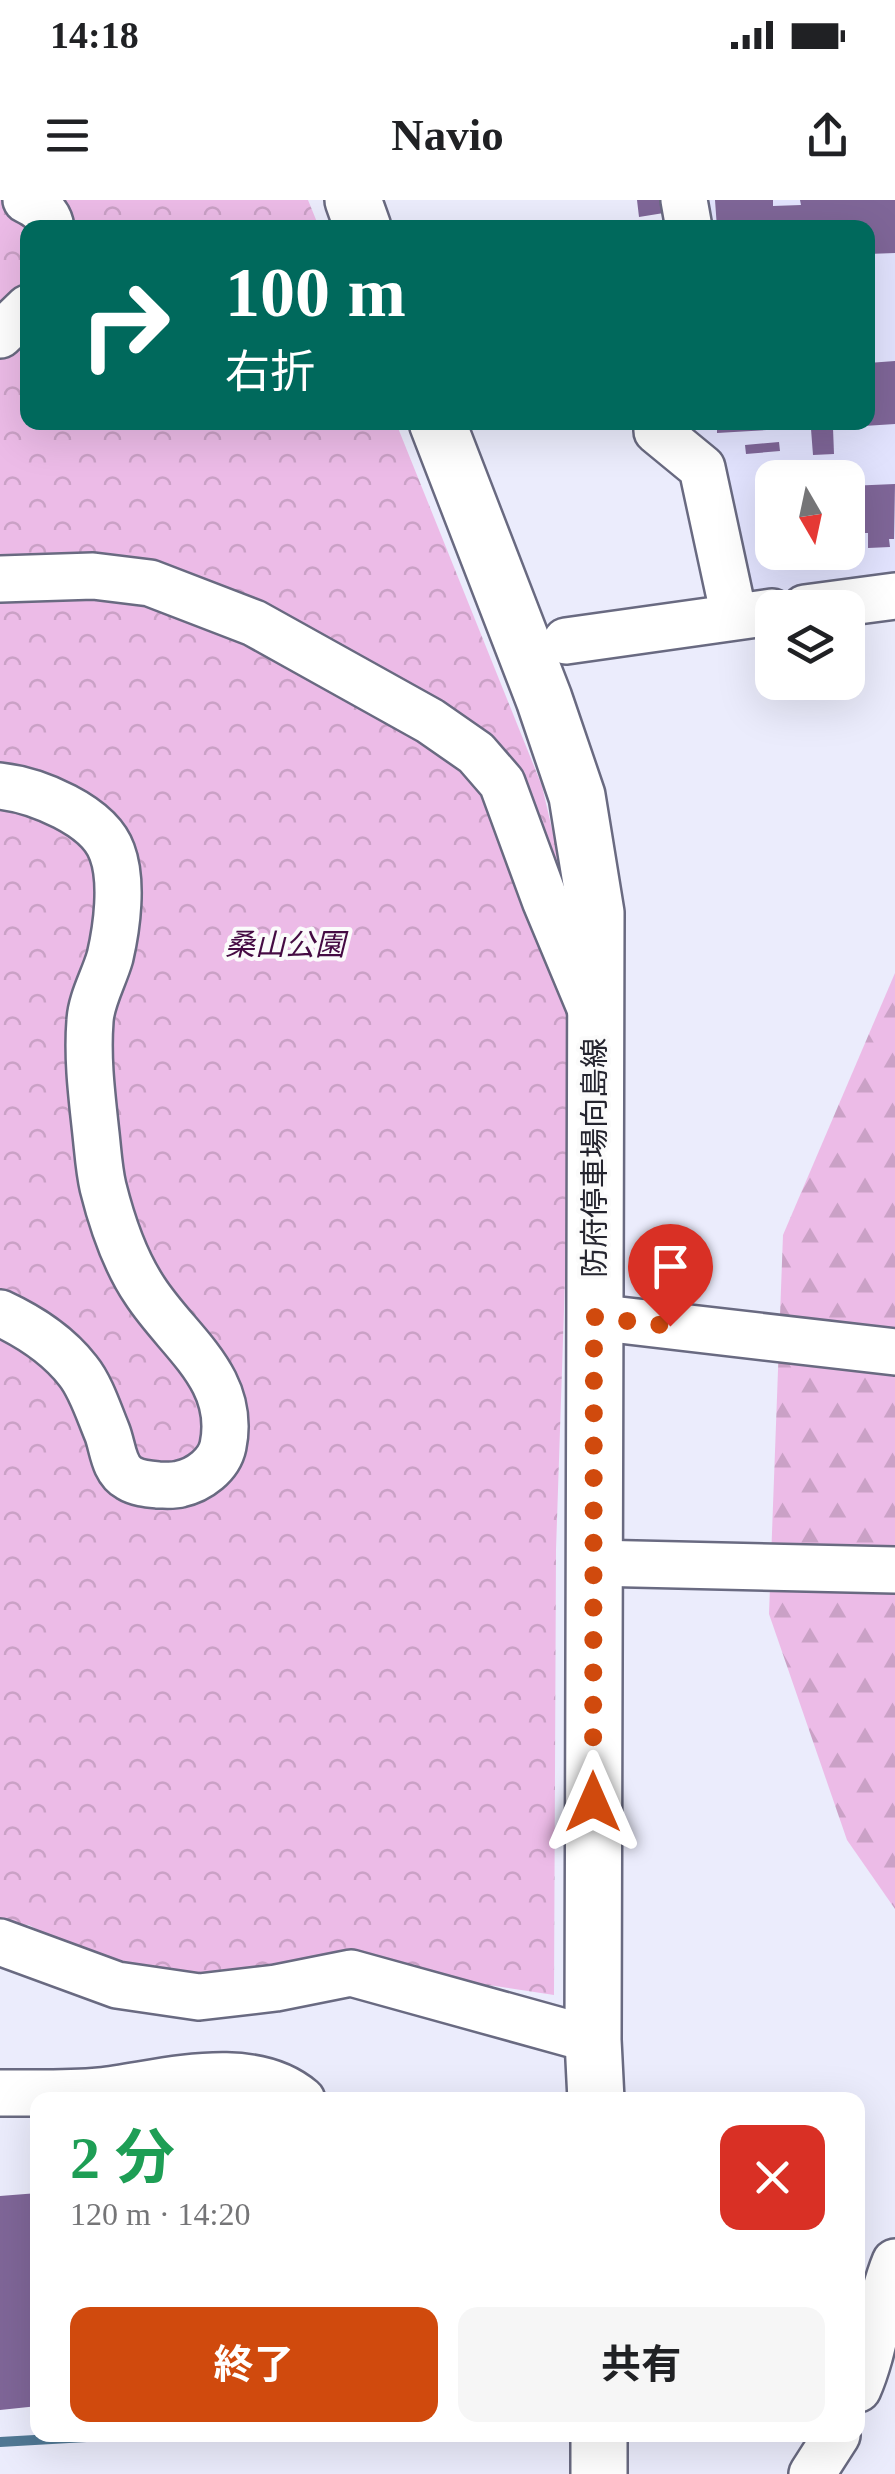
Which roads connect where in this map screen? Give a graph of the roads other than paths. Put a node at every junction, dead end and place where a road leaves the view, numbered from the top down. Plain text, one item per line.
1 (26, 200) edge
2 (50, 220) edge
3 (20, 316) edge
4 (0, 335) edge
5 (441, 430) edge
6 (657, 430) edge
7 (0, 579) edge
8 (895, 596) edge
9 (865, 600) edge
10 (753, 614) edge
11 (566, 642) dead end
12 (0, 786) edge
13 (596, 1022) junction
14 (0, 1313) edge
15 (594, 1317) junction
16 (895, 1352) edge
17 (593, 1563) junction
18 (895, 1570) edge
19 (0, 1942) edge
20 (593, 2040) junction
21 (96, 2092) edge
22 (292, 2092) edge
23 (596, 2092) edge
24 (0, 2093) edge
25 (30, 2093) edge
26 (895, 2262) edge
27 (865, 2373) edge
28 (599, 2442) edge
29 (833, 2442) edge
30 (599, 2474) edge
31 (812, 2474) edge

1 - 2 street
3 - 4 street
5 - 13 main road, 防府停車場向島線
6 - 10 street
7 - 13 street
8 - 9 street
10 - 11 street
12 - 14 street
13 - 15 main road, 防府停車場向島線
15 - 16 street
15 - 17 main road, 防府停車場向島線
17 - 18 street
17 - 20 main road, 防府停車場向島線
19 - 20 street
20 - 23 main road, 防府停車場向島線
21 - 22 street
24 - 25 street
26 - 27 street
28 - 30 main road
29 - 31 street

